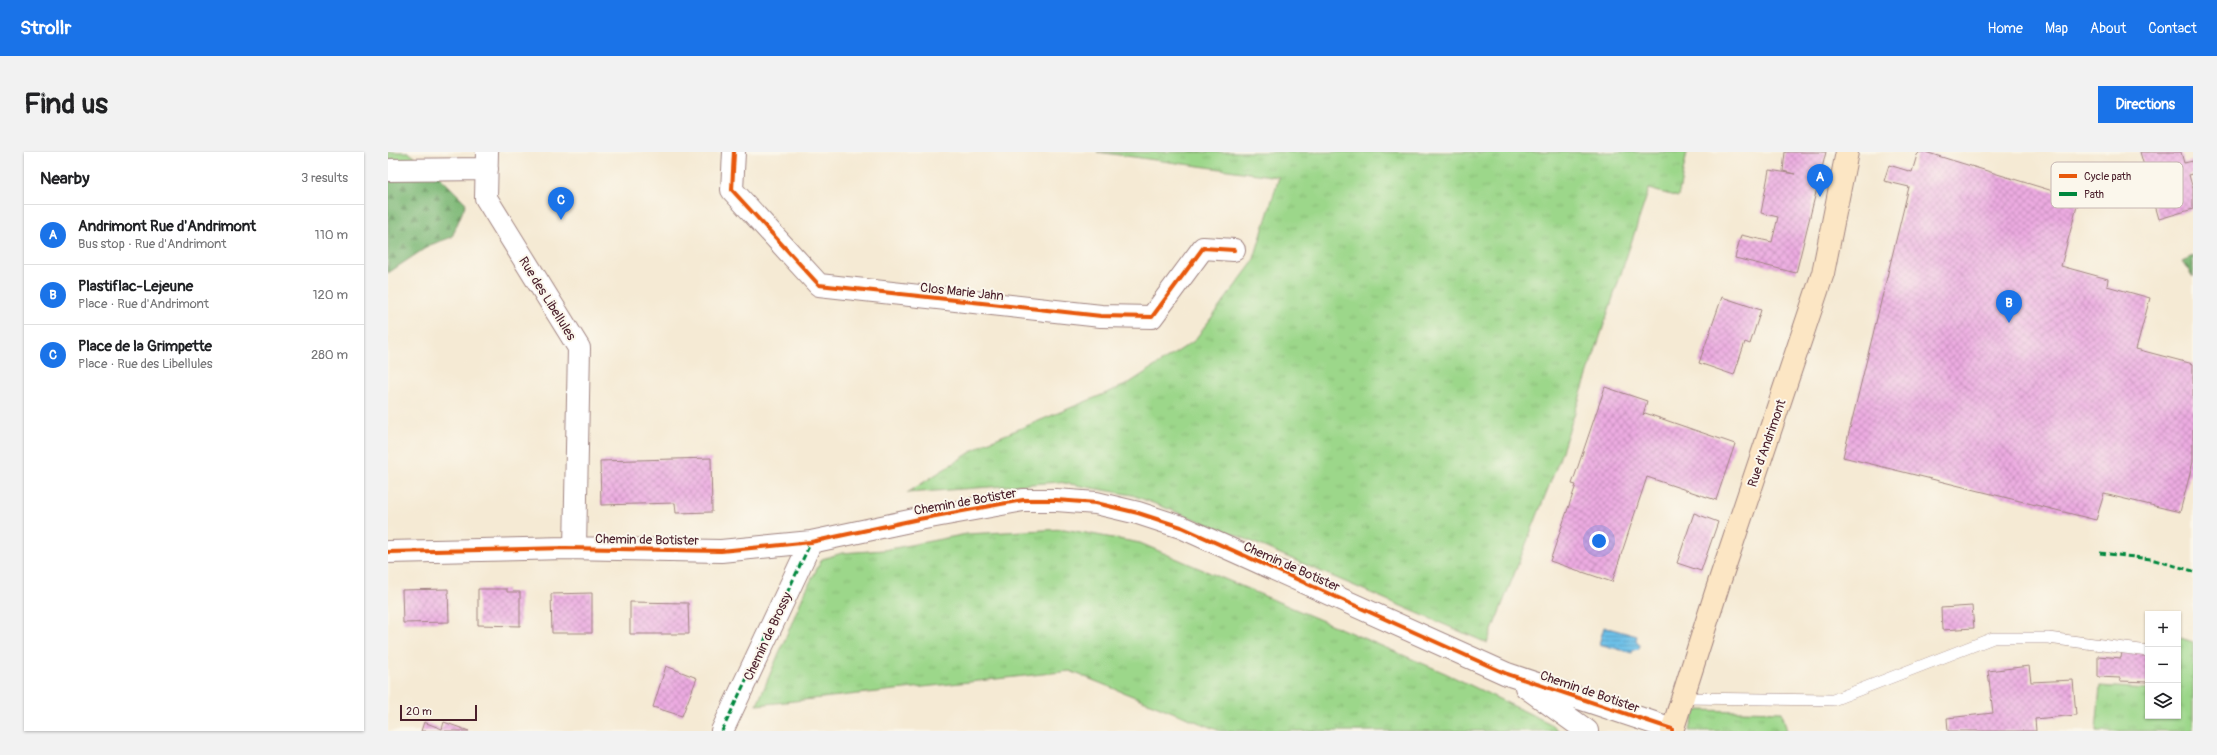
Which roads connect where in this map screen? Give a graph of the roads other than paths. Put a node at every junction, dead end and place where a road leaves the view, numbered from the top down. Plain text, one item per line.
1 (734, 152) edge
2 (1847, 152) edge
3 (487, 160) edge
4 (388, 170) edge
5 (1234, 250) dead end
6 (811, 542) junction
7 (575, 548) junction
8 (388, 552) edge
9 (2145, 651) edge
10 (1507, 674) junction
11 (1682, 698) junction
12 (1672, 730) edge
13 (722, 731) edge
14 (1587, 731) edge

1 - 5 street, Clos Marie Jahn
2 - 11 street, Rue d'Andrimont
3 - 4 street
3 - 7 street, Rue des Libellules
6 - 7 street, Chemin de Botister
6 - 10 street, Chemin de Botister
6 - 13 street, Chemin de Brossy
7 - 8 street, Chemin de Botister
9 - 11 lane
10 - 12 street, Chemin de Botister
10 - 14 street, Chemin de Botister
11 - 12 street, Rue d'Andrimont

